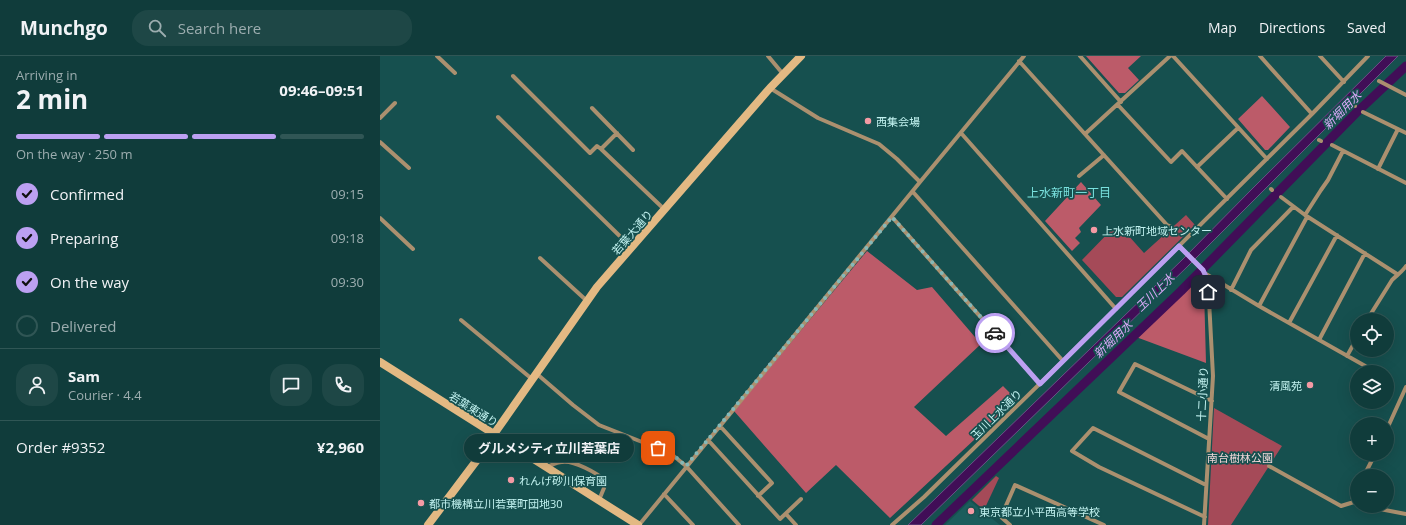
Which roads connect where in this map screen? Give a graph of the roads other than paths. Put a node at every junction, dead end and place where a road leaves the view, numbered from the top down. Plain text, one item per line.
1 (438, 56) edge
2 (768, 56) edge
3 (801, 56) edge
4 (1024, 56) edge
5 (1080, 56) edge
6 (1170, 56) edge
7 (1173, 56) edge
8 (1260, 56) edge
9 (1320, 56) edge
10 (1368, 56) edge
11 (1019, 61) junction
12 (455, 73) dead end
13 (784, 74) junction
14 (513, 76) dead end
15 (1344, 82) junction
16 (1381, 82) dead end
17 (770, 88) junction
18 (1406, 95) edge
19 (395, 103) dead end
20 (1120, 103) junction
21 (592, 108) dead end
22 (1364, 112) dead end
23 (1312, 114) junction
24 (498, 117) dead end
25 (380, 118) edge
26 (1238, 128) junction
27 (1398, 129) junction
28 (617, 133) junction
29 (961, 133) junction
30 (1406, 133) edge
31 (1085, 134) junction
32 (380, 142) edge
33 (1332, 145) dead end
34 (601, 149) junction
35 (633, 150) dead end
36 (1343, 151) junction
37 (1104, 155) junction
38 (1267, 159) junction
39 (1197, 167) junction
40 (409, 168) dead end
41 (1378, 168) junction
42 (1078, 176) dead end
43 (920, 182) junction
44 (1406, 183) edge
45 (913, 192) junction
46 (1281, 197) dead end
47 (1227, 199) junction
48 (1293, 207) junction
49 (665, 210) junction
50 (1306, 216) junction
51 (892, 217) junction
52 (380, 218) edge
53 (1172, 227) dead end
54 (1337, 235) junction
55 (1179, 246) junction
56 (632, 248) junction
57 (413, 249) dead end
58 (1365, 253) junction
59 (540, 258) dead end
60 (1406, 266) edge
61 (1206, 274) junction
62 (1397, 274) junction
63 (1231, 290) junction
64 (587, 301) junction
65 (1259, 306) junction
66 (1116, 309) junction
67 (1371, 313) edge
68 (461, 320) dead end
69 (1289, 323) junction
70 (1319, 340) junction
71 (1350, 351) edge
72 (1347, 356) junction
73 (1063, 361) junction
74 (380, 362) edge
75 (1363, 365) edge
76 (534, 376) junction
77 (1040, 384) junction
78 (1406, 387) edge
79 (1212, 401) junction
80 (1392, 417) edge
81 (720, 426) junction
82 (494, 434) junction
83 (1209, 439) junction
84 (708, 440) junction
85 (686, 466) junction
86 (1269, 466) dead end
87 (547, 468) junction
88 (1206, 485) junction
89 (664, 494) junction
90 (758, 496) junction
91 (801, 499) dead end
92 (599, 500) junction
93 (1350, 504) edge
94 (1394, 512) edge
95 (786, 514) junction
96 (1406, 514) edge
97 (1205, 517) junction
98 (428, 525) edge
99 (638, 525) edge
100 (693, 525) edge
101 (739, 525) edge
102 (796, 525) edge
103 (892, 525) edge
104 (1010, 525) edge
105 (1103, 525) edge
106 (1204, 525) edge

1 - 12 street
2 - 13 street
3 - 13 street, 若葉大通り
4 - 11 street
5 - 20 street
6 - 20 street
7 - 26 street
8 - 23 street
9 - 15 street
10 - 15 street, 玉川上水通り
11 - 29 street
11 - 31 street
13 - 17 street, 若葉大通り
14 - 34 street
15 - 23 street, 玉川上水通り
16 - 18 street
17 - 43 street
17 - 49 street, 若葉大通り
19 - 25 street
20 - 31 street
20 - 39 street
21 - 28 street
22 - 27 street
23 - 38 street, 玉川上水通り
24 - 56 street
26 - 38 street
26 - 39 street
27 - 30 street
27 - 41 street
28 - 34 street
28 - 35 street
29 - 43 street
29 - 66 street
31 - 37 street
32 - 40 street
33 - 36 street
34 - 49 street
36 - 41 street
36 - 50 street
37 - 42 street
37 - 53 street
38 - 47 street, 玉川上水通り
39 - 47 street
41 - 44 street
43 - 45 street
45 - 51 street
45 - 73 street
46 - 48 street
47 - 55 street, 玉川上水通り
48 - 50 street
48 - 63 street
49 - 56 street, 若葉大通り
50 - 54 street
50 - 65 street
51 - 77 street
51 - 81 street
52 - 57 street
54 - 58 street
54 - 69 street
55 - 61 street
55 - 66 street, 玉川上水通り
56 - 64 street, 若葉大通り
58 - 62 street
58 - 70 street
59 - 64 street
60 - 62 street
61 - 63 street
61 - 79 street, 十二小通り
62 - 67 street
63 - 65 street
64 - 76 street, 若葉大通り
65 - 69 street
66 - 73 street, 玉川上水通り
68 - 76 street
69 - 70 street
70 - 72 street
71 - 72 street
72 - 75 street
73 - 77 street, 玉川上水通り
74 - 82 street, 若葉東通り
76 - 82 street, 若葉大通り
76 - 85 street
77 - 103 street, 玉川上水通り
78 - 80 street
79 - 83 street, 十二小通り
79 - 83 street
81 - 84 street
81 - 90 street
82 - 87 street, 若葉東通り
82 - 98 street, 若葉大通り
83 - 88 street, 十二小通り
84 - 85 street
84 - 90 street
85 - 89 street
85 - 101 street
86 - 93 street
87 - 92 street, 若葉東通り
87 - 92 street
88 - 97 street, 十二小通り
88 - 97 street
89 - 99 street
89 - 100 street
90 - 95 street
91 - 95 street
92 - 99 street, 若葉東通り
94 - 96 street
95 - 102 street
97 - 106 street, 十二小通り
104 - 105 street

